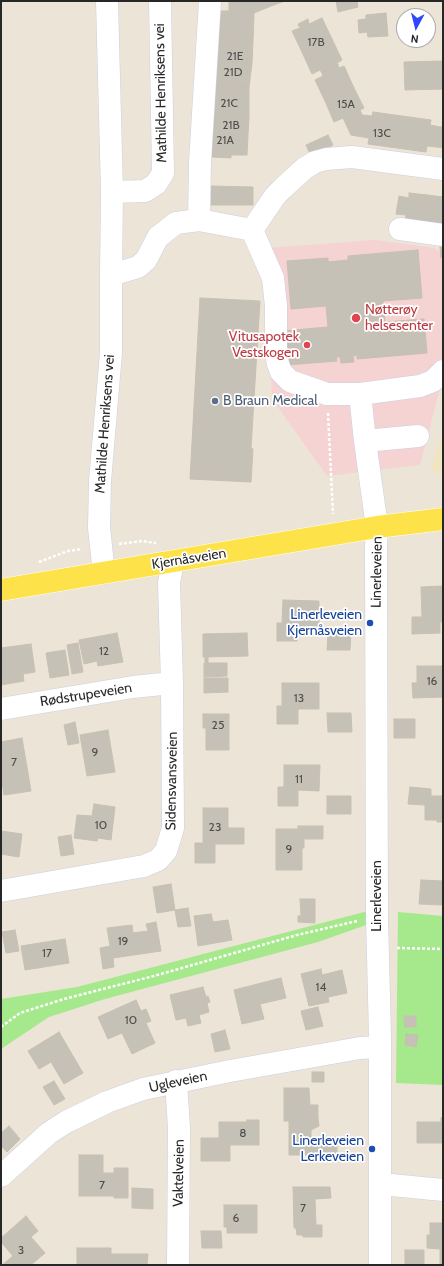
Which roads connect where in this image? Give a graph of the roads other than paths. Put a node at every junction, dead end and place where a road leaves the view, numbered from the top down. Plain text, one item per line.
1 (107, 1) edge
2 (160, 1) edge
3 (210, 1) edge
4 (443, 169) edge
5 (112, 192) junction
6 (199, 220) junction
7 (400, 229) dead end
8 (252, 230) junction
9 (443, 235) edge
10 (111, 274) junction
11 (443, 371) edge
12 (360, 394) junction
13 (418, 436) dead end
14 (365, 441) junction
15 (443, 519) edge
16 (378, 527) junction
17 (173, 562) junction
18 (104, 573) junction
19 (1, 590) edge
20 (172, 683) junction
21 (1, 709) edge
22 (1, 891) edge
23 (379, 1047) junction
24 (176, 1081) junction
25 (1, 1176) edge
26 (381, 1184) junction
27 (443, 1190) edge
28 (178, 1265) edge
29 (380, 1265) edge

1 - 5 street, Mathilde Henriksens vei
2 - 5 street, Mathilde Henriksens vei
3 - 6 street
4 - 8 street
5 - 10 street, Mathilde Henriksens vei
6 - 8 street
6 - 10 street
7 - 9 street
8 - 12 street
10 - 18 street, Mathilde Henriksens vei
11 - 12 street
12 - 14 street
13 - 14 street
14 - 16 street
15 - 16 main road, Kjernåsveien
16 - 17 main road, Kjernåsveien
16 - 23 street, Linerleveien
17 - 18 main road, Kjernåsveien
17 - 20 street, Sidensvansveien
18 - 19 main road, Kjernåsveien
20 - 21 street, Rødstrupeveien
20 - 22 street, Sidensvansveien
23 - 24 street, Ugleveien
23 - 26 street, Linerleveien
24 - 25 street, Ugleveien
24 - 28 street, Vaktelveien
26 - 27 street
26 - 29 street, Linerleveien

